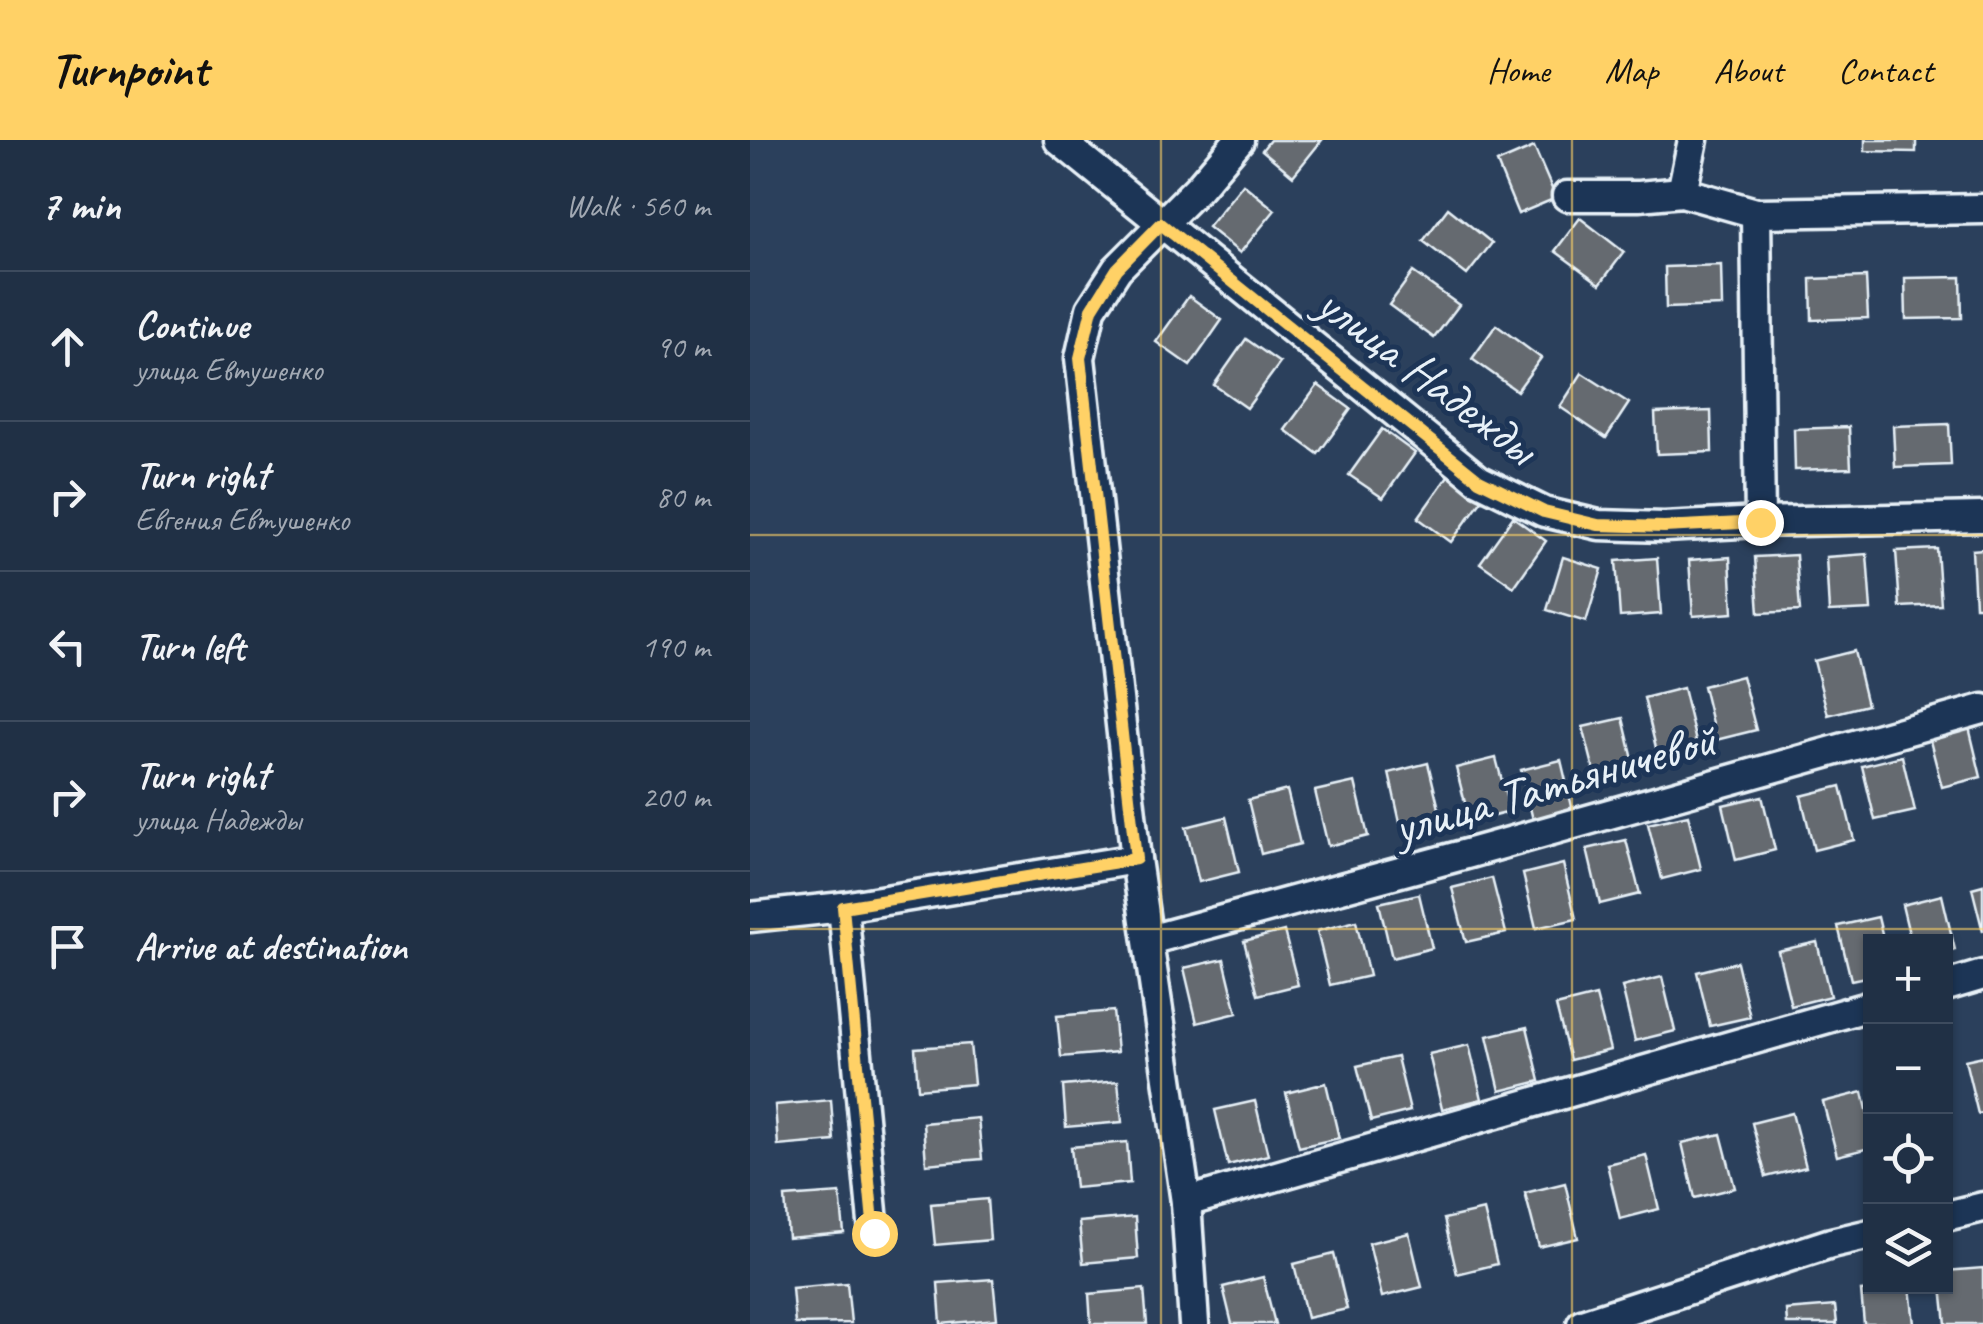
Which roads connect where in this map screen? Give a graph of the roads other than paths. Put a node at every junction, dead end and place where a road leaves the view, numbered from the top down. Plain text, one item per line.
1 (1059, 140) edge
2 (1239, 140) edge
3 (1693, 140) edge
4 (1682, 192) junction
5 (1567, 196) dead end
6 (1983, 209) edge
7 (1756, 213) junction
8 (1161, 224) junction
9 (1983, 518) edge
10 (1760, 522) junction
11 (1983, 709) edge
12 (1136, 859) junction
13 (843, 907) junction
14 (750, 916) edge
15 (1149, 940) junction
16 (1983, 975) edge
17 (1953, 984) edge
18 (1863, 1008) edge
19 (1186, 1202) junction
20 (1983, 1207) edge
21 (1953, 1214) edge
22 (874, 1233) dead end
23 (1863, 1236) edge
24 (1194, 1324) edge
25 (1582, 1324) edge

1 - 8 street, улица Надежды
2 - 8 street
3 - 4 street
4 - 5 street
4 - 7 street
6 - 7 street
7 - 10 street
8 - 10 street, улица Надежды
8 - 12 street
9 - 10 street, улица Надежды
11 - 15 street, улица Татьяничевой
12 - 13 street
12 - 15 street
13 - 14 street
13 - 22 street
15 - 19 street
16 - 17 street
18 - 19 street
19 - 24 street
20 - 21 street
23 - 25 street

